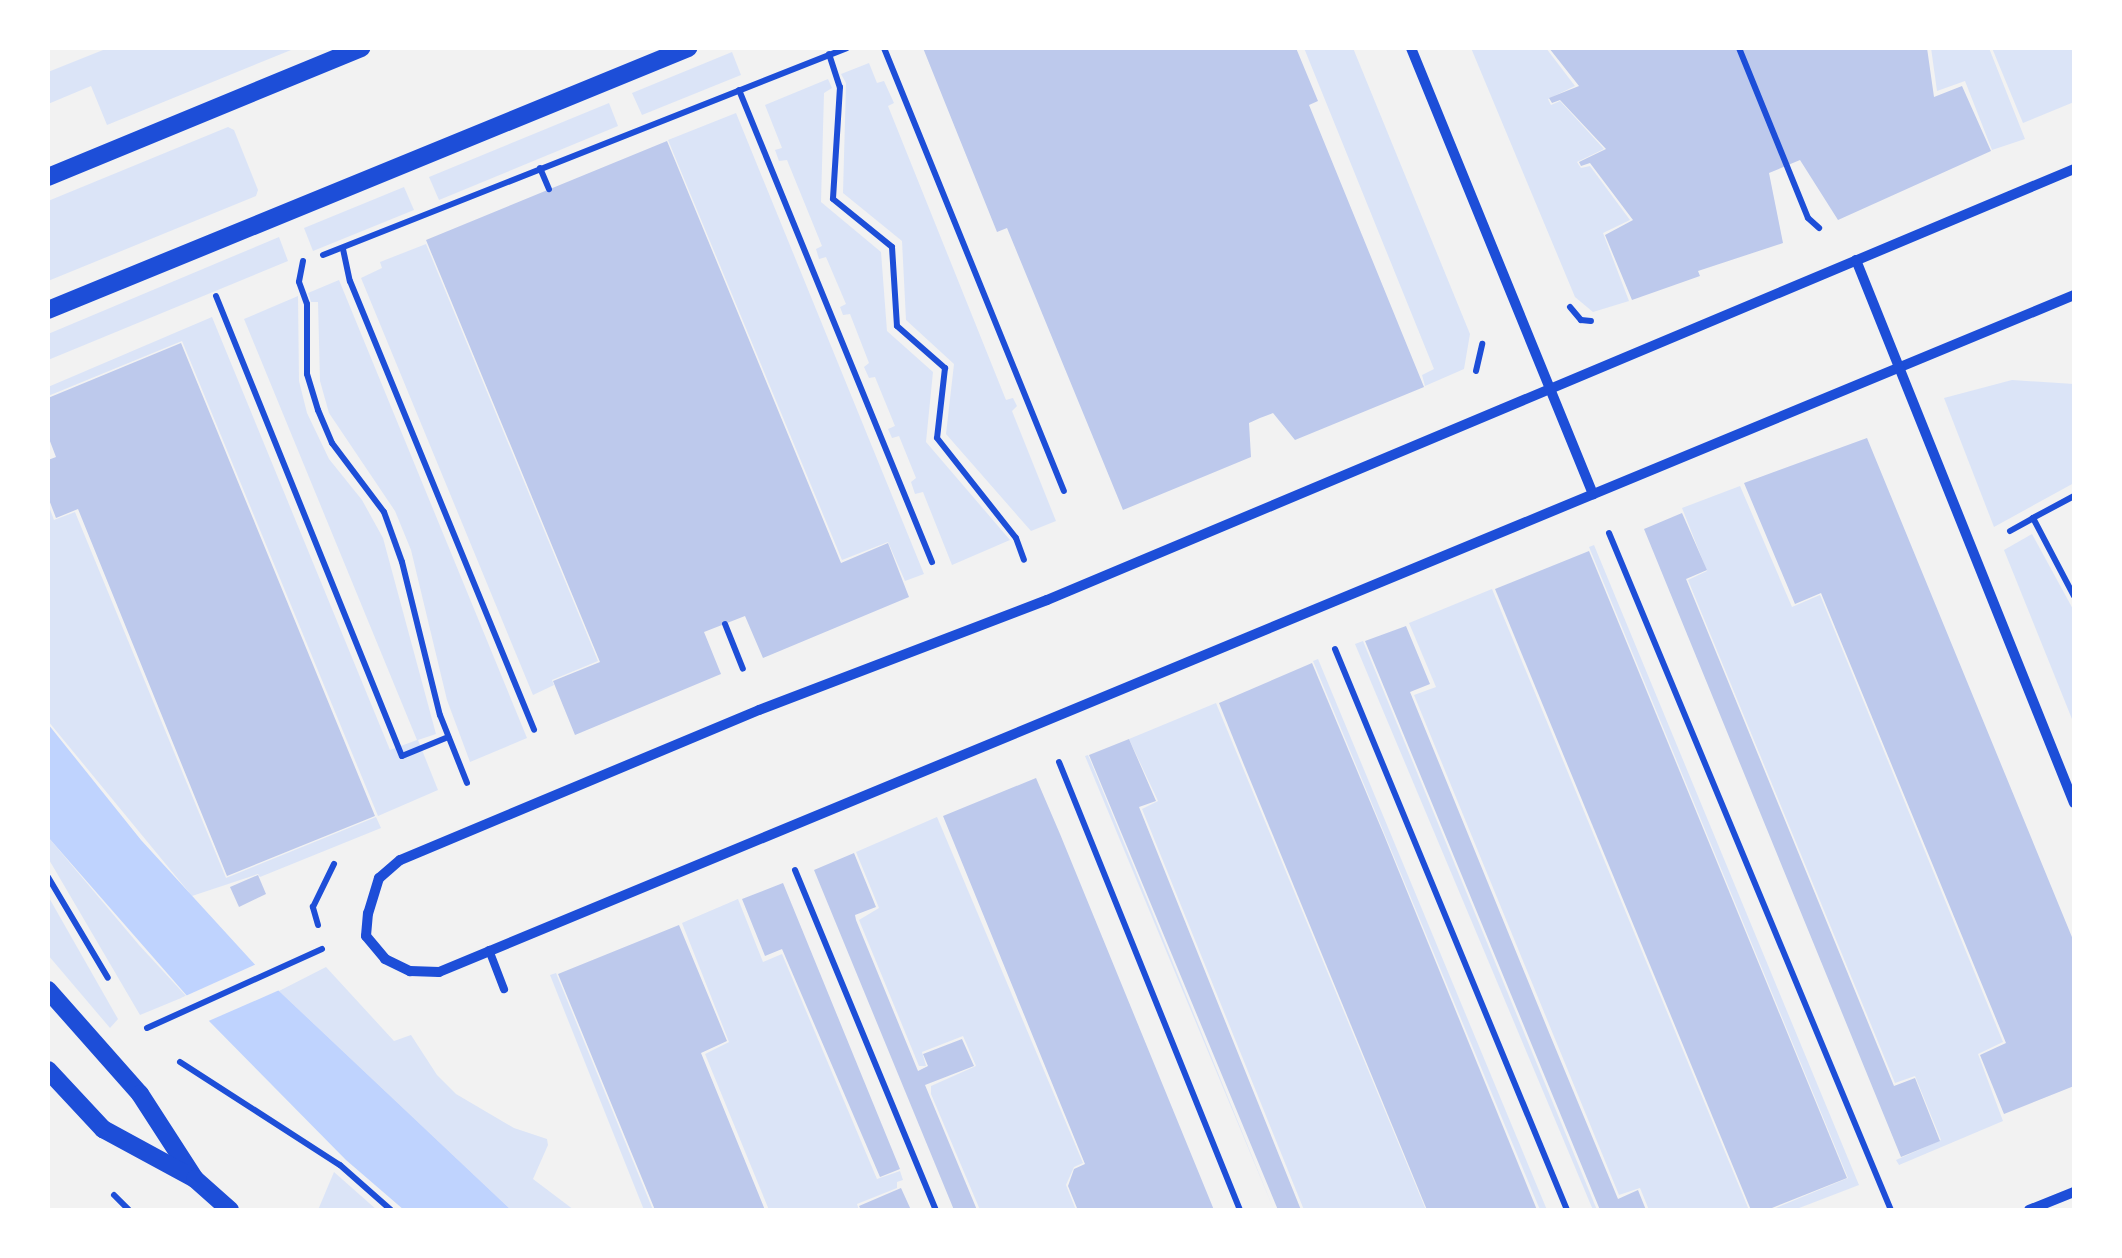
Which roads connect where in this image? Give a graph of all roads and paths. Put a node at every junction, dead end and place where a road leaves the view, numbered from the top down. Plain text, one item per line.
1 (361, 48) edge
2 (688, 48) edge
3 (846, 48) edge
4 (884, 48) edge
5 (1410, 48) edge
6 (1740, 48) edge
7 (830, 54) junction
8 (738, 90) junction
9 (540, 168) junction
10 (2074, 170) edge
11 (48, 177) edge
12 (549, 189) dead end
13 (1829, 237) dead end
14 (343, 249) junction
15 (1856, 260) junction
16 (303, 261) junction
17 (286, 268) dead end
18 (226, 292) dead end
19 (2074, 295) edge
20 (216, 296) junction
21 (1561, 296) dead end
22 (199, 302) dead end
23 (48, 310) edge
24 (1608, 323) dead end
25 (1485, 328) dead end
26 (1899, 366) junction
27 (1475, 377) dead end
28 (1551, 387) junction
29 (1064, 491) dead end
30 (1593, 494) junction
31 (2074, 496) edge
32 (932, 562) dead end
33 (1026, 566) dead end
34 (2074, 596) edge
35 (1317, 606) junction
36 (725, 624) dead end
37 (748, 681) dead end
38 (1042, 721) junction
39 (534, 730) dead end
40 (448, 736) junction
41 (471, 794) dead end
42 (2074, 803) edge
43 (779, 832) junction
44 (48, 877) edge
45 (489, 950) junction
46 (274, 974) dead end
47 (109, 980) dead end
48 (504, 989) dead end
49 (48, 990) edge
50 (178, 1017) dead end
51 (139, 1030) dead end
52 (153, 1045) dead end
53 (168, 1055) dead end
54 (48, 1070) edge
55 (195, 1179) junction
56 (2074, 1192) edge
57 (230, 1210) edge
58 (391, 1210) edge
59 (936, 1210) edge
60 (1240, 1210) edge
61 (1567, 1210) edge
62 (1891, 1210) edge
63 (2029, 1210) edge

1 - 11 street
2 - 23 street
3 - 7 path
4 - 29 path
5 - 28 street
6 - 13 path
7 - 8 path
7 - 33 path
8 - 9 path
8 - 32 path
9 - 12 path
9 - 14 path
10 - 15 street
14 - 16 path
14 - 39 path
15 - 26 street
15 - 28 street
16 - 17 path
16 - 40 path
18 - 20 path
19 - 26 street
20 - 22 path
20 - 40 path
21 - 24 path
25 - 27 path
26 - 30 street
26 - 42 street
28 - 30 street
28 - 45 street
30 - 35 street
30 - 62 path
31 - 34 path
35 - 38 street
35 - 61 path
36 - 37 path
38 - 43 street
38 - 60 path
40 - 41 path
43 - 45 street
43 - 59 path
44 - 47 path
45 - 48 lane
46 - 50 path
49 - 55 street
51 - 52 path
53 - 58 path
54 - 55 street
55 - 57 street
56 - 63 street

